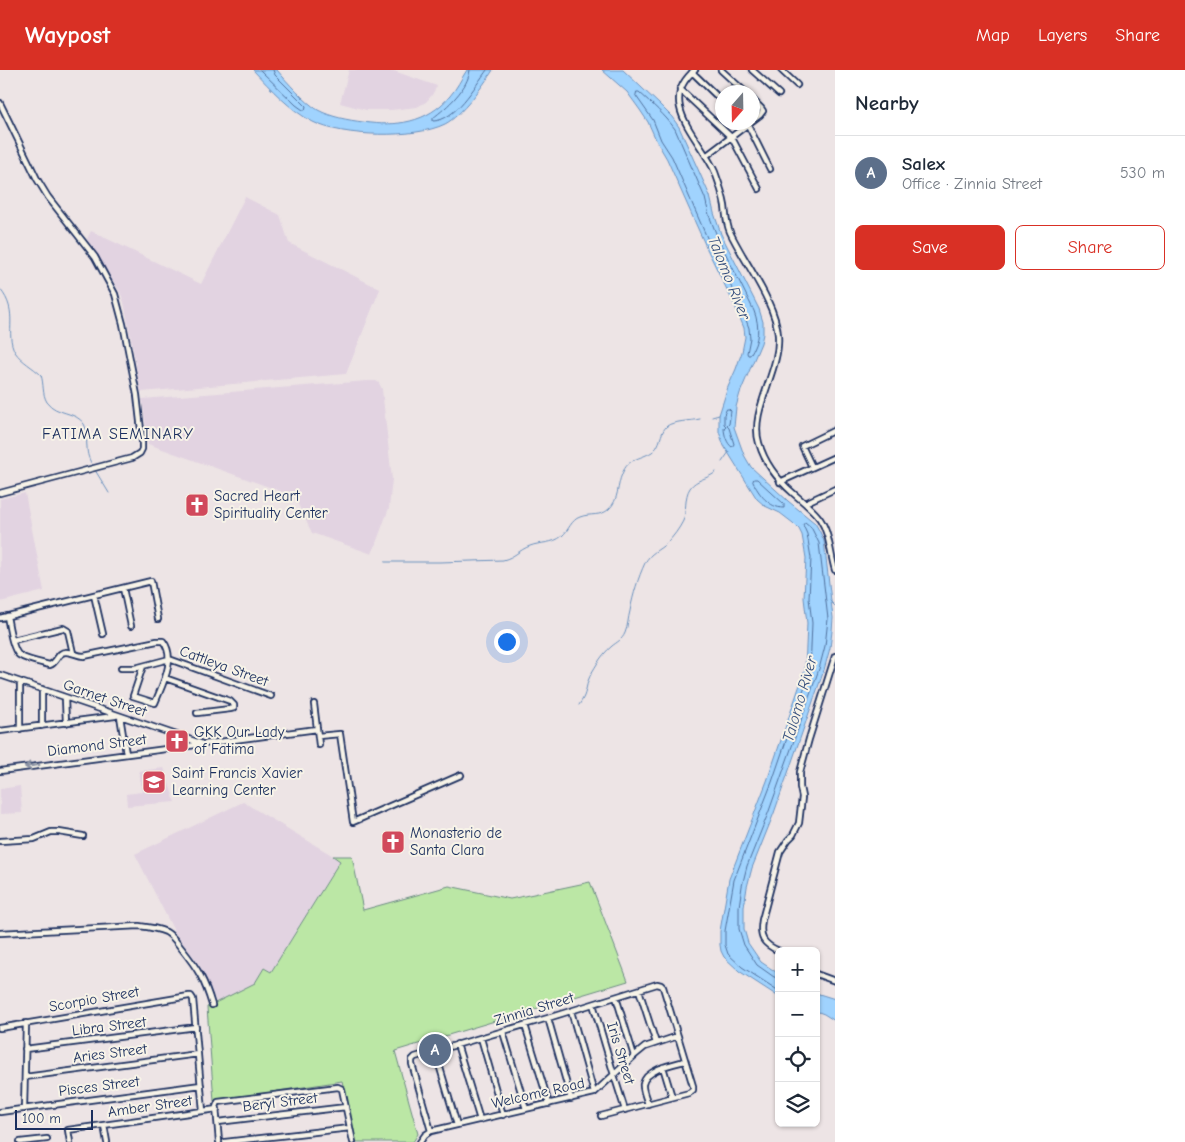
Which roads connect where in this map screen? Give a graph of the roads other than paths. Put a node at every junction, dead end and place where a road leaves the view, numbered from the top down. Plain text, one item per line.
1 (722, 70) edge
2 (752, 70) edge
3 (781, 70) edge
4 (694, 71) edge
5 (738, 85) edge
6 (797, 85) dead end
7 (680, 89) junction
8 (715, 94) edge
9 (779, 94) dead end
10 (0, 103) edge
11 (741, 130) edge
12 (752, 130) edge
13 (732, 138) junction
14 (706, 156) junction
15 (770, 169) dead end
16 (759, 189) dead end
17 (835, 430) edge
18 (835, 457) edge
19 (812, 467) junction
20 (780, 482) junction
21 (835, 489) edge
22 (0, 493) edge
23 (805, 503) junction
24 (835, 570) edge
25 (123, 588) junction
26 (94, 595) junction
27 (6, 616) junction
28 (0, 618) edge
29 (158, 619) dead end
30 (131, 626) dead end
31 (103, 634) dead end
32 (13, 640) junction
33 (73, 653) junction
34 (835, 656) edge
35 (169, 659) junction
36 (143, 666) junction
37 (121, 668) dead end
38 (0, 675) edge
39 (165, 678) junction
40 (20, 682) junction
41 (42, 689) junction
42 (271, 696) dead end
43 (65, 698) junction
44 (314, 704) dead end
45 (197, 713) dead end
46 (119, 716) junction
47 (66, 722) junction
48 (42, 726) junction
49 (317, 728) junction
50 (20, 729) junction
51 (0, 731) edge
52 (318, 736) junction
53 (202, 744) junction
54 (319, 745) dead end
55 (126, 754) junction
56 (0, 771) edge
57 (461, 775) dead end
58 (83, 836) dead end
59 (0, 841) edge
60 (0, 934) edge
61 (775, 949) edge
62 (820, 975) edge
63 (835, 981) edge
64 (639, 990) junction
65 (616, 997) junction
66 (593, 1004) junction
67 (212, 1005) dead end
68 (571, 1011) junction
69 (548, 1018) junction
70 (26, 1023) junction
71 (525, 1025) junction
72 (196, 1027) junction
73 (0, 1028) edge
74 (503, 1032) junction
75 (678, 1036) junction
76 (481, 1038) junction
77 (656, 1043) junction
78 (457, 1044) junction
79 (26, 1049) junction
80 (435, 1051) junction
81 (198, 1054) junction
82 (634, 1056) junction
83 (686, 1061) junction
84 (662, 1067) junction
85 (614, 1075) junction
86 (25, 1077) junction
87 (201, 1086) junction
88 (594, 1093) junction
89 (672, 1097) junction
90 (571, 1099) junction
91 (549, 1104) junction
92 (648, 1104) junction
93 (346, 1107) junction
94 (24, 1109) junction
95 (216, 1109) junction
96 (526, 1109) junction
97 (625, 1110) junction
98 (203, 1111) junction
99 (0, 1112) edge
100 (503, 1115) junction
101 (601, 1116) dead end
102 (480, 1120) junction
103 (218, 1122) junction
104 (104, 1125) junction
105 (457, 1125) junction
106 (350, 1128) junction
107 (431, 1131) junction
108 (47, 1139) dead end
109 (20, 1142) edge
110 (70, 1142) edge
111 (106, 1142) edge
112 (219, 1142) edge
113 (225, 1142) edge
114 (353, 1142) edge
115 (420, 1142) edge

1 - 5 street
2 - 9 street
3 - 6 street
4 - 7 street
4 - 8 street
7 - 13 street
7 - 14 street
10 - 22 street
11 - 13 street
12 - 15 street
13 - 14 street
13 - 16 street
14 - 20 street
17 - 19 street
18 - 19 street
19 - 20 street
20 - 23 street
21 - 23 street
23 - 24 street
25 - 26 street
25 - 29 street
25 - 30 street
26 - 27 street
26 - 31 street
27 - 28 street
27 - 32 street
32 - 33 street
32 - 33 street
33 - 35 street
34 - 61 street
35 - 36 street
35 - 39 street
35 - 42 street, Cattleya Street
36 - 37 street
36 - 39 street
38 - 40 street, Garnet Street
39 - 45 street
40 - 41 street, Garnet Street
40 - 50 street
41 - 43 street, Garnet Street
41 - 48 street
43 - 46 street, Garnet Street
43 - 47 street
44 - 49 street
46 - 47 street
46 - 53 street, Garnet Street
46 - 55 street
47 - 48 street
48 - 50 street
49 - 52 street
49 - 53 street, Diamond Street
50 - 51 street
52 - 54 street
52 - 57 street
53 - 55 street, Diamond Street
55 -> 56 street, Diamond Street
58 - 59 street
60 - 67 street
62 - 63 street
64 - 65 street, Zinnia Street
64 - 75 street, Zinnia Street
64 - 77 street
65 - 66 street, Zinnia Street
65 - 82 street
66 - 68 street, Zinnia Street
66 - 85 street, Iris Street
68 - 69 street, Zinnia Street
68 - 88 street
69 - 71 street, Zinnia Street
69 - 90 street
70 - 72 street, Scorpio Street
70 - 73 street, Scorpio Street
70 - 79 street
71 - 74 street, Zinnia Street
71 - 91 street
72 - 79 street, Libra Street
72 - 81 street
74 - 76 street, Zinnia Street
74 - 96 street
75 - 77 street, Welcome Road
75 - 83 street
76 - 78 street, Zinnia Street
76 - 100 street
77 - 82 street, Welcome Road
78 - 80 street, Zinnia Street
78 - 102 street
79 - 86 street
80 - 105 street
80 - 107 street, Zinnia Street
81 - 86 street, Aries Street
81 - 87 street
82 - 85 street, Welcome Road
83 - 84 street
83 - 89 street
84 - 89 street
84 - 92 street
85 - 88 street, Welcome Road
85 - 97 street, Iris Street
86 - 94 street
87 - 94 street, Pisces Street
87 - 98 street
88 - 90 street, Welcome Road
89 - 92 street
90 - 91 street, Welcome Road
91 - 96 street, Welcome Road
92 - 97 street
93 - 95 street, Amber Street
93 - 103 street, Beryl Street
93 - 106 street
94 - 99 street, Pisces Street
95 - 98 street, Amber Street
95 - 103 street
96 - 100 street, Welcome Road
97 - 101 street
98 - 104 street, Amber Street
100 - 102 street, Welcome Road
102 - 105 street, Welcome Road
103 - 112 street
104 - 110 street, Amber Street
104 - 111 street
105 - 107 street, Welcome Road
106 - 113 street
106 - 114 street
107 - 115 street
108 - 109 street

